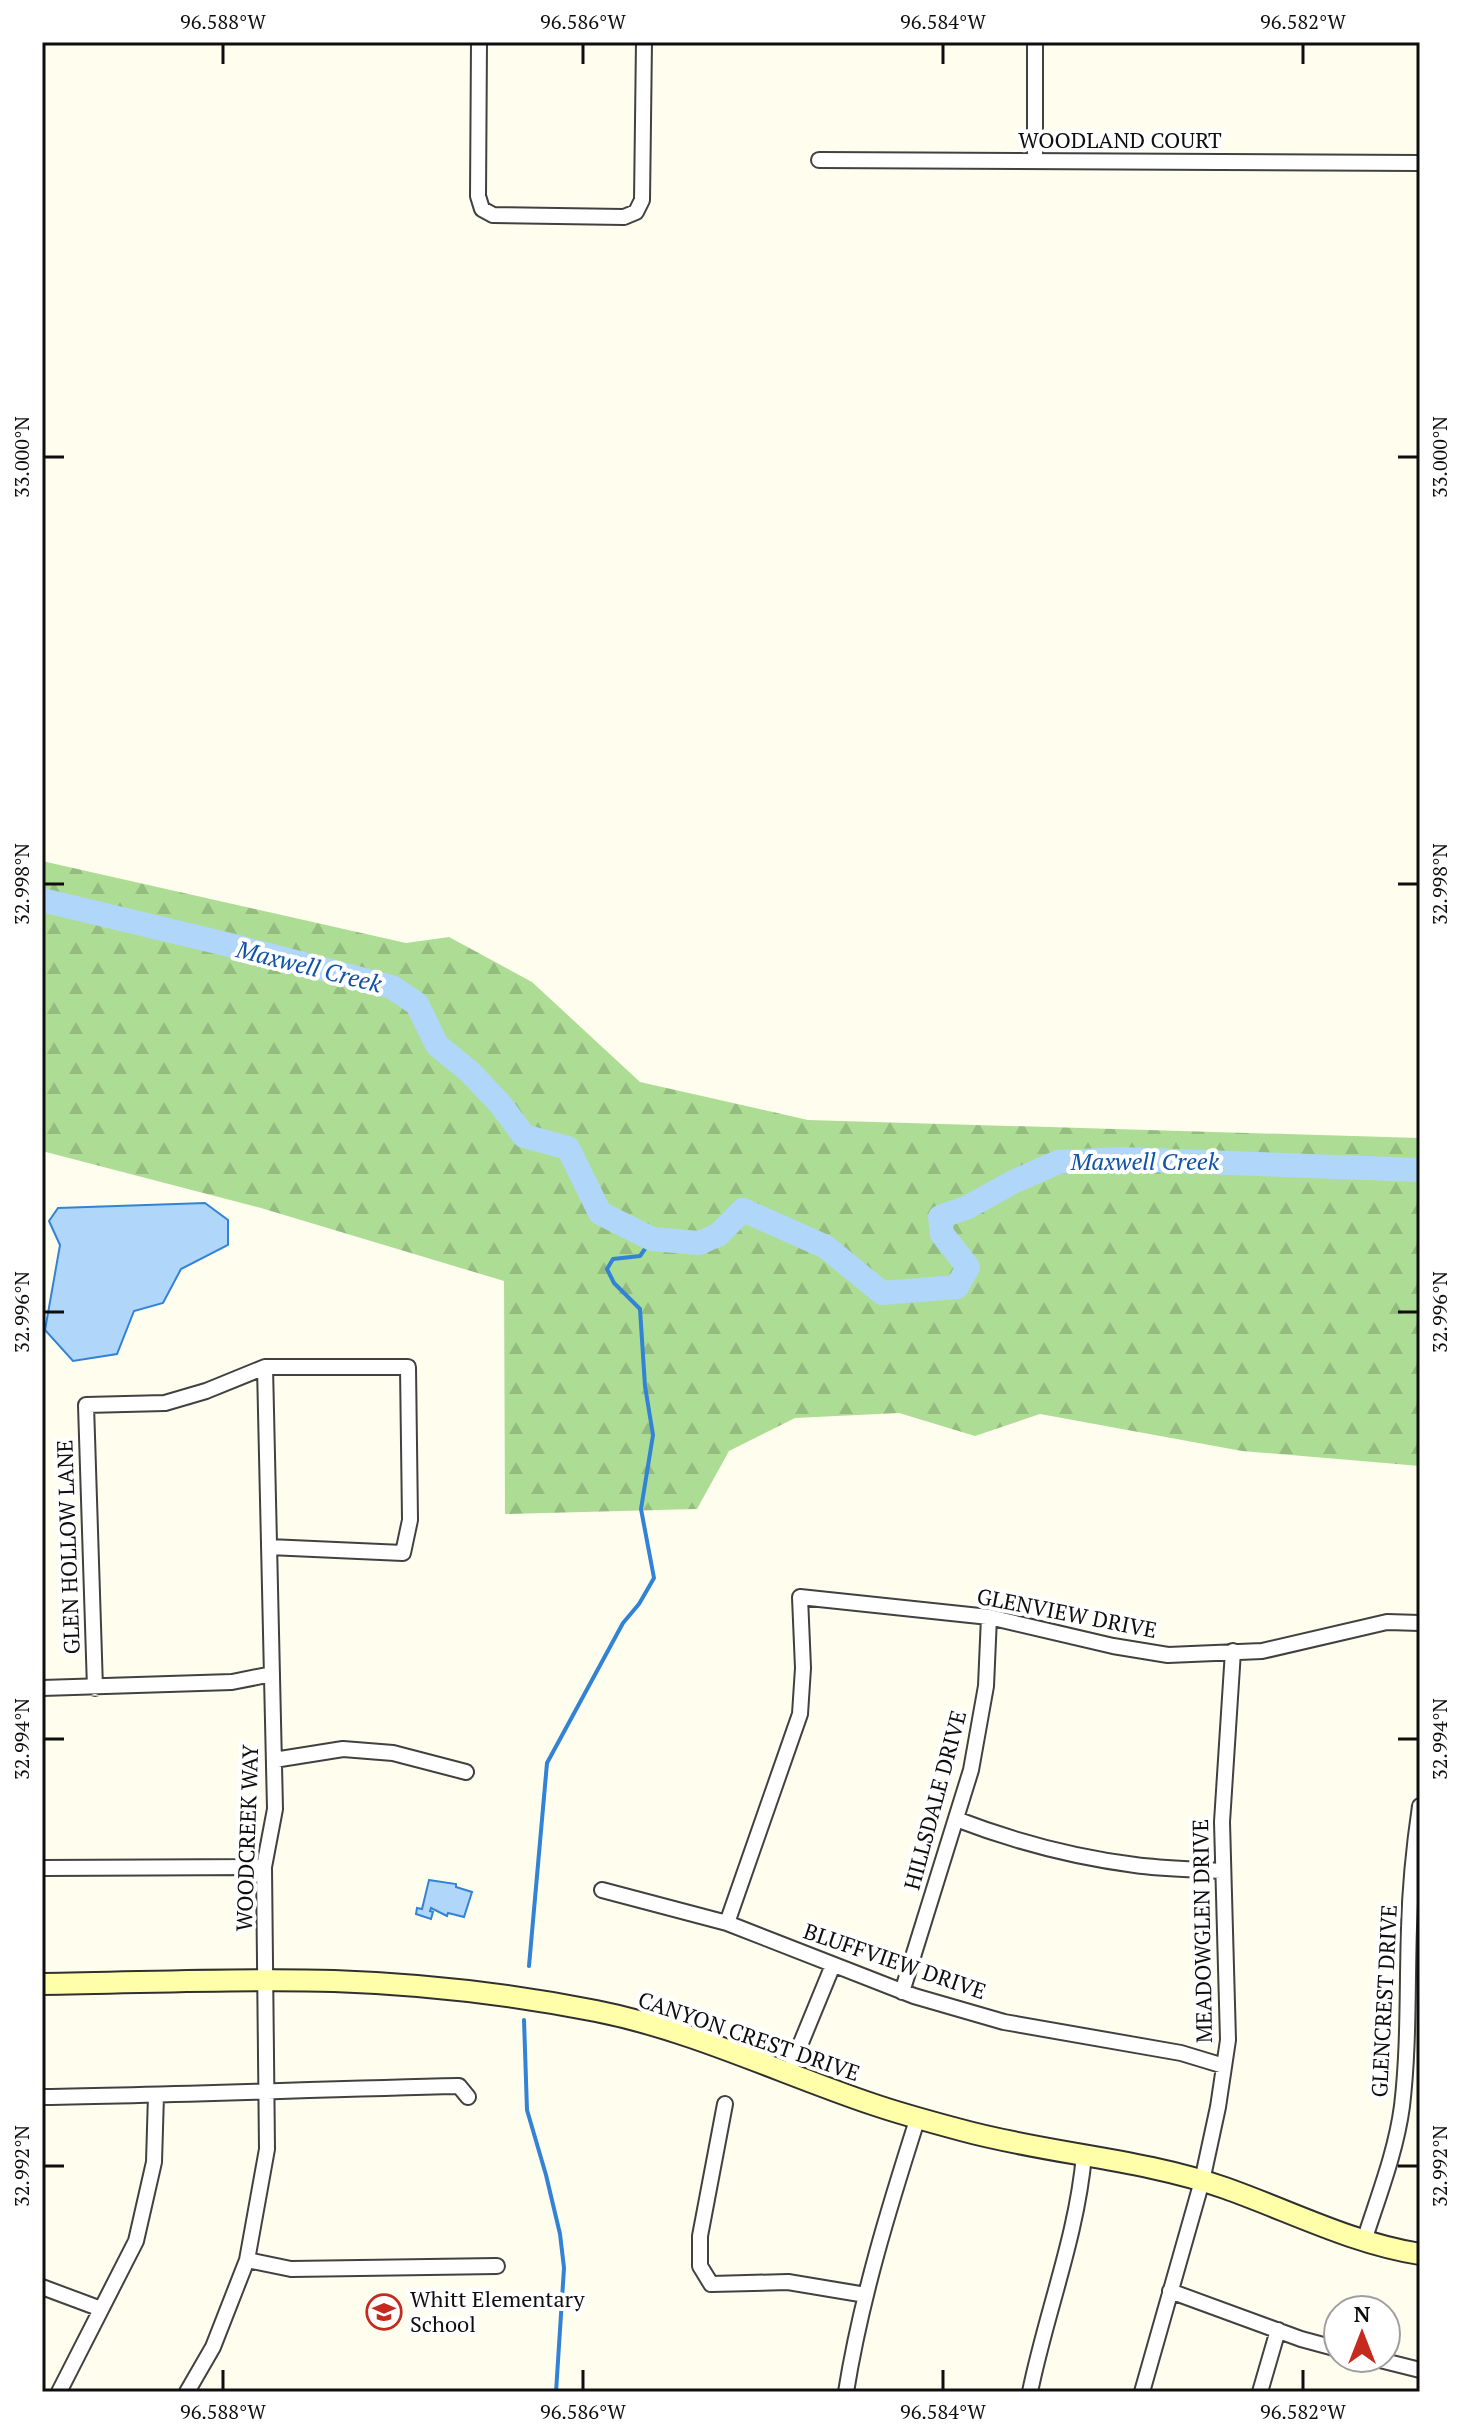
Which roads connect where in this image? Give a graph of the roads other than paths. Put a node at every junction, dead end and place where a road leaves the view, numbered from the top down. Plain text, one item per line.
1 (479, 42) edge
2 (644, 42) edge
3 (1035, 42) edge
4 (819, 160) dead end
5 (1035, 161) junction
6 (1420, 163) edge
7 (265, 1367) junction
8 (269, 1547) junction
9 (989, 1617) junction
10 (1420, 1623) edge
11 (1233, 1651) junction
12 (272, 1674) junction
13 (42, 1688) edge
14 (95, 1688) junction
15 (274, 1760) junction
16 (466, 1772) dead end
17 (1420, 1806) edge
18 (956, 1819) junction
19 (264, 1867) junction
20 (42, 1868) edge
21 (1222, 1871) junction
22 (602, 1890) dead end
23 (727, 1923) junction
24 (1414, 1928) edge
25 (833, 1965) junction
26 (265, 1982) junction
27 (42, 1984) edge
28 (902, 1992) junction
29 (1224, 2066) junction
30 (789, 2072) junction
31 (267, 2093) junction
32 (156, 2095) junction
33 (42, 2097) edge
34 (468, 2097) dead end
35 (725, 2104) dead end
36 (918, 2117) junction
37 (1084, 2155) junction
38 (1202, 2181) junction
39 (1364, 2241) junction
40 (1420, 2254) edge
41 (247, 2260) junction
42 (497, 2266) dead end
43 (42, 2287) edge
44 (1170, 2291) junction
45 (866, 2295) junction
46 (101, 2309) junction
47 (1278, 2330) junction
48 (1322, 2344) edge
49 (59, 2392) edge
50 (187, 2392) edge
51 (846, 2392) edge
52 (1030, 2392) edge
53 (1142, 2392) edge
54 (1260, 2392) edge

1 - 2 street
3 - 5 street
4 - 5 street, WOODLAND COURT
5 - 6 street, WOODLAND COURT
7 - 8 street, WOODCREEK WAY
7 - 8 street
7 - 14 street, GLEN HOLLOW LANE
8 - 12 street, WOODCREEK WAY
9 - 11 street, GLENVIEW DRIVE
9 - 18 street, HILLSDALE DRIVE
9 - 23 street, GLENVIEW DRIVE
10 - 11 street, GLENVIEW DRIVE
11 - 21 street, MEADOWGLEN DRIVE
12 - 14 street
12 - 15 street, WOODCREEK WAY
13 - 14 street
15 - 16 street
15 - 19 street, WOODCREEK WAY
17 - 24 street, GLENCREST DRIVE
18 - 21 street
18 - 28 street, HILLSDALE DRIVE
19 - 20 street
19 - 26 street, WOODCREEK WAY
21 - 29 street, MEADOWGLEN DRIVE
22 - 23 street, BLUFFVIEW DRIVE
23 - 25 street, BLUFFVIEW DRIVE
24 - 39 street, GLENCREST DRIVE
25 - 28 street, BLUFFVIEW DRIVE
25 - 30 street
26 - 27 street, CANYON CREST DRIVE
26 - 30 street, CANYON CREST DRIVE
26 - 31 street, WOODCREEK WAY
28 - 29 street, BLUFFVIEW DRIVE
29 - 38 street, MEADOWGLEN DRIVE
30 - 36 street, CANYON CREST DRIVE
31 - 32 street
31 - 34 street
31 - 41 street, WOODCREEK WAY
32 - 33 street
32 - 46 street
35 - 45 street
36 - 37 street, CANYON CREST DRIVE
36 - 45 street
37 - 38 street, CANYON CREST DRIVE
37 - 52 street
38 - 39 street, CANYON CREST DRIVE
38 - 44 street, MEADOWGLEN DRIVE
39 - 40 street, CANYON CREST DRIVE
41 - 42 street
41 - 50 street, WOODCREEK WAY
43 - 46 street
44 - 47 street
44 - 53 street, MEADOWGLEN DRIVE
45 - 51 street
46 - 49 street
47 - 48 street
47 - 54 street

